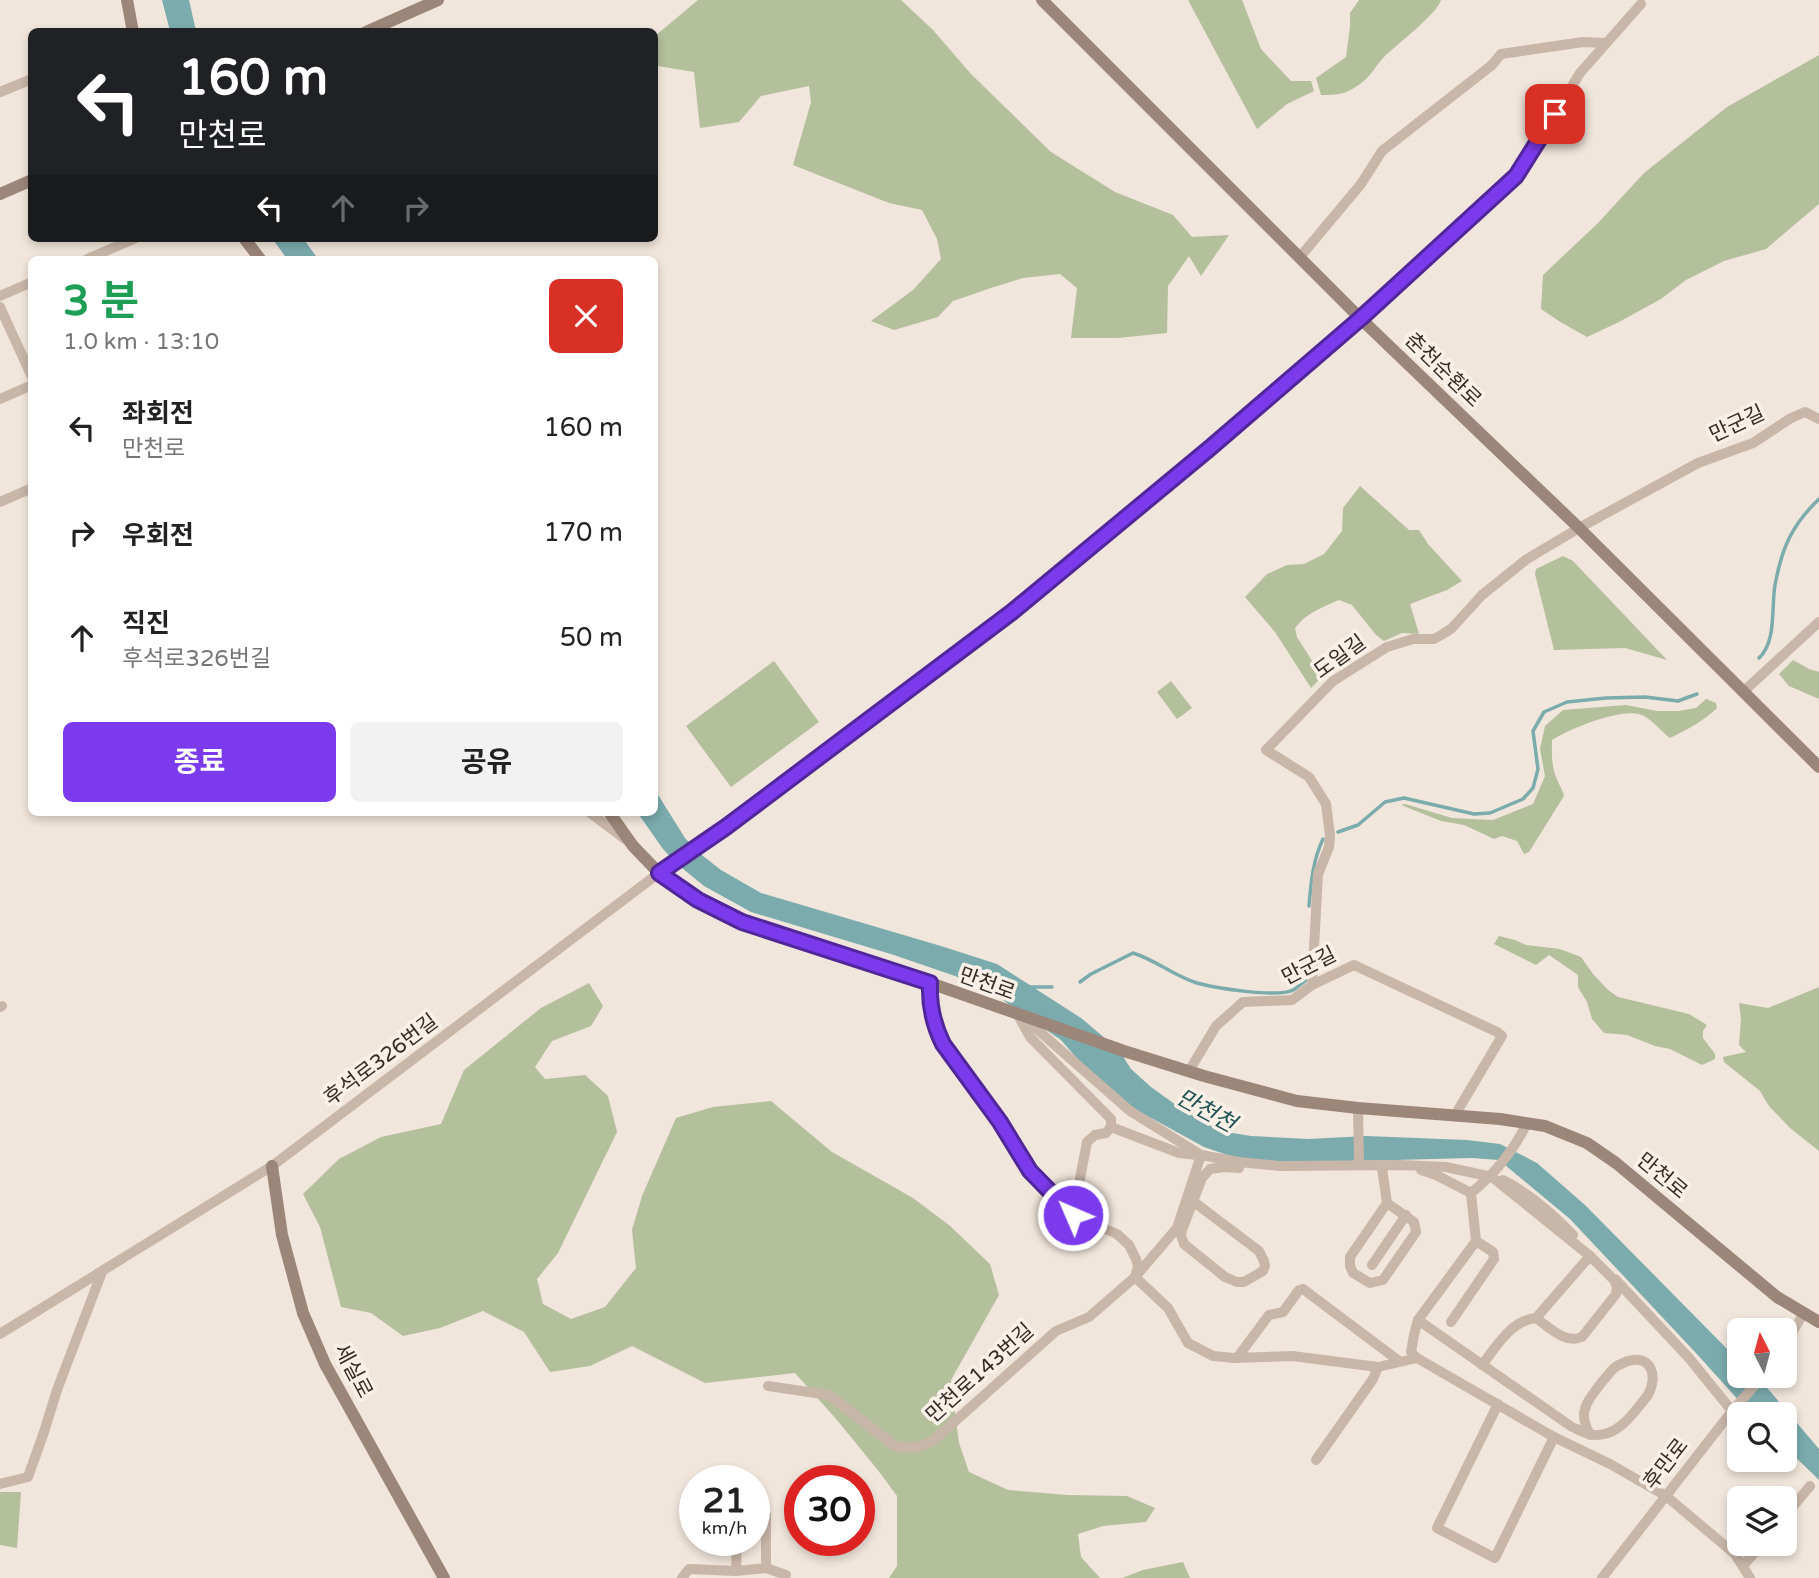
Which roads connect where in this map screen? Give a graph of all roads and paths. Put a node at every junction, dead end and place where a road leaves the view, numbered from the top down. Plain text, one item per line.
1 (127, 0) edge
2 (438, 0) edge
3 (1042, 0) edge
4 (1644, 1) edge
5 (132, 28) edge
6 (375, 28) edge
7 (1606, 43) junction
8 (28, 81) edge
9 (0, 92) edge
10 (28, 182) edge
11 (0, 194) edge
12 (127, 242) edge
13 (247, 242) edge
14 (94, 256) edge
15 (258, 256) edge
16 (1300, 257) junction
17 (28, 284) edge
18 (0, 296) edge
19 (0, 307) edge
20 (1361, 318) junction
21 (28, 368) edge
22 (28, 387) edge
23 (0, 399) edge
24 (1819, 419) edge
25 (1672, 477) joint
26 (28, 490) edge
27 (0, 502) edge
28 (1579, 528) junction
29 (1819, 622) edge
30 (1743, 692) junction
31 (1819, 767) edge
32 (594, 816) edge
33 (612, 816) edge
34 (633, 846) junction
35 (659, 873) junction
36 (930, 983) junction
37 (1312, 985) junction
38 (1023, 1017) junction
39 (1189, 1071) junction
40 (1358, 1108) junction
41 (1455, 1115) junction
42 (1527, 1124) junction
43 (1111, 1127) junction
44 (1201, 1155) junction
45 (1361, 1164) junction
46 (272, 1166) junction
47 (1382, 1168) junction
48 (1493, 1175) junction
49 (1471, 1193) junction
50 (1194, 1202) junction
51 (1387, 1203) junction
52 (1073, 1215) junction
53 (1406, 1215) junction
54 (1476, 1241) junction
55 (1590, 1255) junction
56 (1372, 1265) dead end
57 (102, 1272) junction
58 (1135, 1277) junction
59 (1804, 1313) junction
60 (1536, 1318) junction
61 (1418, 1320) junction
62 (1451, 1322) dead end
63 (1819, 1322) edge
64 (1797, 1324) edge
65 (0, 1334) edge
66 (1237, 1358) junction
67 (1417, 1358) junction
68 (1399, 1362) junction
69 (1482, 1365) junction
70 (1378, 1367) junction
71 (768, 1386) dead end
72 (1752, 1388) edge
73 (1728, 1402) edge
74 (1740, 1402) edge
75 (1498, 1404) junction
76 (1727, 1418) edge
77 (1590, 1434) junction
78 (1554, 1437) junction
79 (1316, 1460) dead end
80 (0, 1483) edge
81 (1810, 1486) dead end
82 (1666, 1496) junction
83 (1797, 1502) edge
84 (736, 1556) edge
85 (766, 1556) edge
86 (1752, 1556) edge
87 (1743, 1566) junction
88 (766, 1568) junction
89 (736, 1571) junction
90 (786, 1575) dead end
91 (444, 1578) edge
92 (682, 1578) edge
93 (1602, 1578) edge
94 (1750, 1578) edge

1 - 5 street
2 - 6 street
3 - 16 street, 춘천순환로
4 - 7 street
7 - 16 street
7 - 20 street
8 - 9 street
10 - 11 street
12 - 14 street
13 - 15 street
16 - 20 street, 춘천순환로
17 - 18 street
19 - 21 street
20 - 28 street, 춘천순환로
20 - 35 street, 후석로326번길
22 - 23 street
24 - 25 street, 만군길
25 - 28 street, 도일길
26 - 27 street
28 - 30 street, 춘천순환로
28 - 37 street, 도일길
29 - 30 street
30 - 31 street, 춘천순환로
32 - 34 street, 만천로
33 - 34 street, 만천로
34 - 35 street, 만천로
35 - 36 street, 만천로
35 - 46 street, 후석로326번길
36 - 38 street, 만천로
36 - 52 street
37 - 39 street, 만군길
37 - 41 street, 만군길
38 - 39 street, 만천로
38 - 43 street
38 - 44 street
39 - 40 street, 만천로
40 - 41 street, 만천로
40 - 45 street
41 - 42 street, 만천로
42 - 48 street
42 - 59 street, 만천로
43 - 44 street
43 - 52 street
44 - 45 street
44 - 58 street, 만천로143번길
45 - 48 street
46 - 57 street, 후석로326번길
46 - 91 street, 세실로
47 - 49 street
47 - 50 street
47 - 51 street
48 - 49 street
48 - 55 street
48 - 73 street
49 - 54 street
50 - 50 street
51 - 53 street
51 - 53 street
52 - 58 street
53 - 56 street
54 - 61 street
54 - 62 street
55 - 60 street
55 - 60 street
57 - 65 street, 후석로326번길
57 - 80 street
58 - 66 street
58 - 71 street, 만천로143번길
59 - 63 street, 만천로
59 - 64 street
60 - 69 street
61 - 67 street
61 - 69 street
66 - 68 street
66 - 70 street
67 - 68 street
67 - 75 street
68 - 70 street
69 - 77 street
70 - 79 street
72 - 74 street, 후만로
75 - 78 street
75 - 78 street
76 - 82 street, 후만로
77 - 77 street
78 - 82 street
81 - 83 street
82 - 87 street
82 - 93 street, 후만로
84 - 89 street
85 - 88 street
86 - 87 street
87 - 94 street
88 - 89 street
88 - 90 street
89 - 92 street

